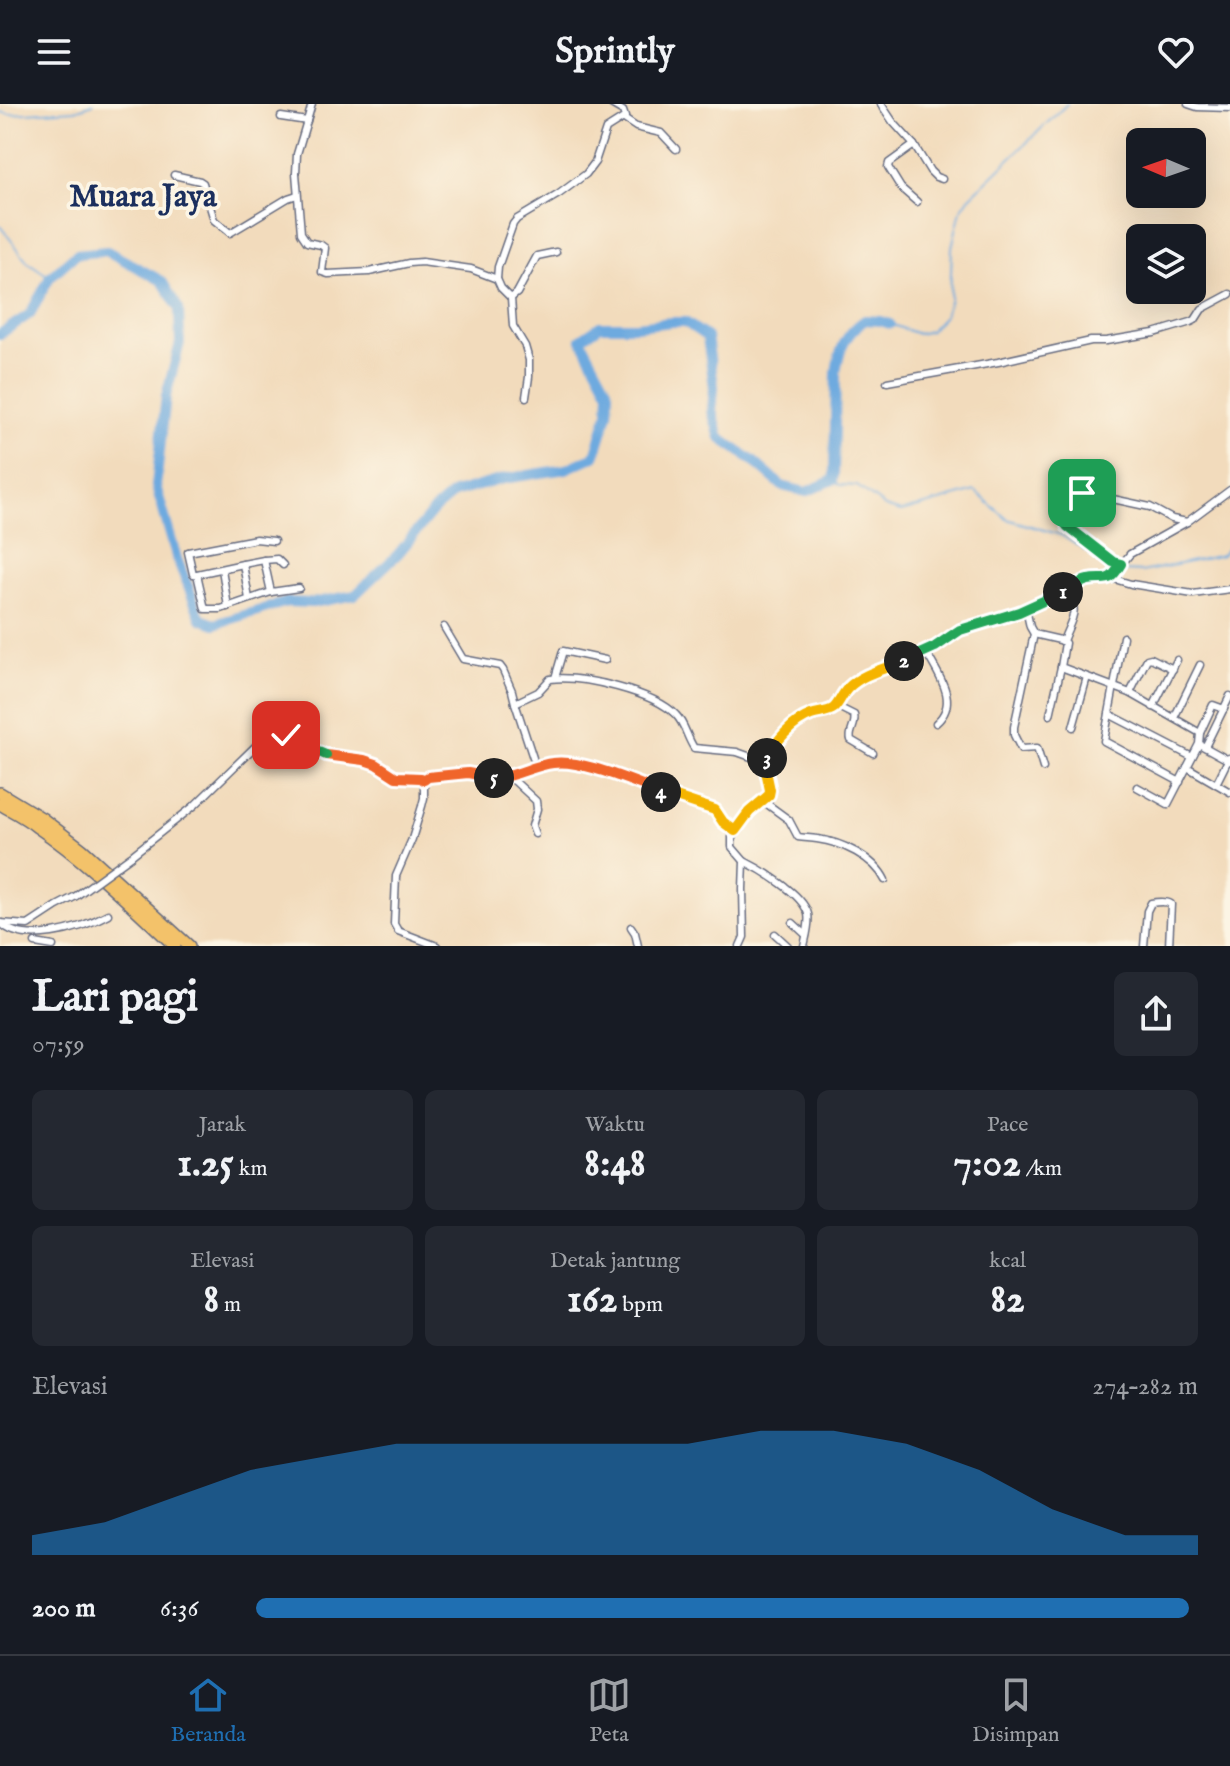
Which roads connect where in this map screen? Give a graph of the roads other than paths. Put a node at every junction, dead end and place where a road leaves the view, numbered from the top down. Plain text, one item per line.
1 (312, 104) edge
2 (611, 104) edge
3 (881, 104) edge
4 (1188, 104) edge
5 (1230, 108) edge
6 (281, 117) dead end
7 (624, 119) junction
8 (307, 121) junction
9 (914, 145) junction
10 (676, 149) dead end
11 (174, 175) dead end
12 (942, 179) dead end
13 (297, 195) junction
14 (917, 202) dead end
15 (556, 252) dead end
16 (497, 279) junction
17 (1230, 294) edge
18 (511, 298) junction
19 (887, 382) dead end
20 (526, 397) dead end
21 (1230, 490) edge
22 (1187, 522) junction
23 (274, 541) dead end
24 (264, 560) junction
25 (243, 564) junction
26 (1121, 564) junction
27 (283, 565) dead end
28 (222, 569) junction
29 (197, 574) junction
30 (1113, 576) junction
31 (299, 588) dead end
32 (1230, 589) edge
33 (1066, 590) junction
34 (271, 592) junction
35 (249, 599) junction
36 (228, 607) junction
37 (1026, 609) junction
38 (444, 627) dead end
39 (1034, 634) junction
40 (1123, 637) dead end
41 (1063, 641) junction
42 (926, 652) junction
43 (605, 660) dead end
44 (1177, 660) dead end
45 (1200, 665) dead end
46 (1061, 667) junction
47 (1173, 669) junction
48 (1087, 677) junction
49 (555, 678) junction
50 (1115, 687) junction
51 (1130, 693) junction
52 (1230, 696) edge
53 (515, 703) junction
54 (836, 706) junction
55 (1153, 707) junction
56 (1224, 709) junction
57 (1109, 714) junction
58 (1050, 715) dead end
59 (1174, 718) junction
60 (936, 723) dead end
61 (1073, 727) dead end
62 (1200, 733) junction
63 (1202, 746) junction
64 (873, 753) dead end
65 (1192, 757) junction
66 (533, 758) dead end
67 (1229, 759) edge
68 (765, 762) junction
69 (1187, 767) junction
70 (1043, 768) dead end
71 (509, 776) junction
72 (424, 780) junction
73 (1180, 782) junction
74 (1216, 784) junction
75 (1137, 787) dead end
76 (1230, 792) edge
77 (0, 793) edge
78 (763, 801) junction
79 (0, 804) edge
80 (735, 831) junction
81 (535, 834) dead end
82 (744, 861) junction
83 (885, 880) dead end
84 (108, 914) dead end
85 (0, 923) edge
86 (793, 923) dead end
87 (631, 927) dead end
88 (775, 934) dead end
89 (806, 935) junction
90 (22, 942) dead end
91 (53, 946) edge
92 (175, 946) edge
93 (189, 946) edge
94 (437, 946) edge
95 (638, 946) edge
96 (740, 946) edge
97 (788, 946) edge
98 (804, 946) edge
99 (1144, 946) edge
100 (1169, 946) edge

1 - 8 street
2 - 7 street
3 - 9 street
4 - 5 street
6 - 8 street
7 - 10 street
7 - 16 street
8 - 13 street
9 - 12 street
9 - 14 street
11 - 13 street
13 - 16 street
15 - 18 street
16 - 18 street
17 - 19 street
18 - 20 street
21 - 22 street
22 - 26 street
22 - 26 street
23 - 29 street
24 - 25 street
24 - 27 street
24 - 34 street
25 - 28 street
25 - 35 street
26 - 30 street
28 - 29 street
28 - 36 street
29 - 36 street
30 - 32 street
30 - 33 street
31 - 34 street
33 - 37 street
33 - 41 street
34 - 35 street
35 - 36 street
37 - 39 street
37 - 42 street
38 - 53 street
39 - 41 street
39 - 70 street
40 - 50 street
41 - 46 street
42 - 54 street
42 - 60 street
43 - 49 street
44 - 47 street
45 - 59 street
46 - 48 street
46 - 58 street
47 - 51 street
47 - 55 street
48 - 50 street
48 - 61 street
49 - 53 street
49 - 68 street
50 - 51 street
50 - 57 street
51 - 55 street
52 - 56 street
53 - 66 street
54 - 64 street
54 - 68 street
55 - 59 street
56 - 62 street
56 - 63 street
57 - 65 street
57 - 73 street
59 - 62 street
62 - 63 street
63 - 65 street
63 - 67 street
65 - 69 street
67 - 74 street
68 - 78 street
69 - 73 street
69 - 74 street
71 - 72 street
71 - 80 street
71 - 81 street
72 - 85 street, bridge
72 - 94 street
73 - 75 street
74 - 76 street
77 - 93 highway
78 - 80 street
78 - 83 street
79 - 92 highway
80 - 82 street
82 - 89 street
82 - 96 street
84 - 91 street
85 - 90 street
86 - 89 street
87 - 95 street
88 - 97 street
89 - 98 street
99 - 100 street

